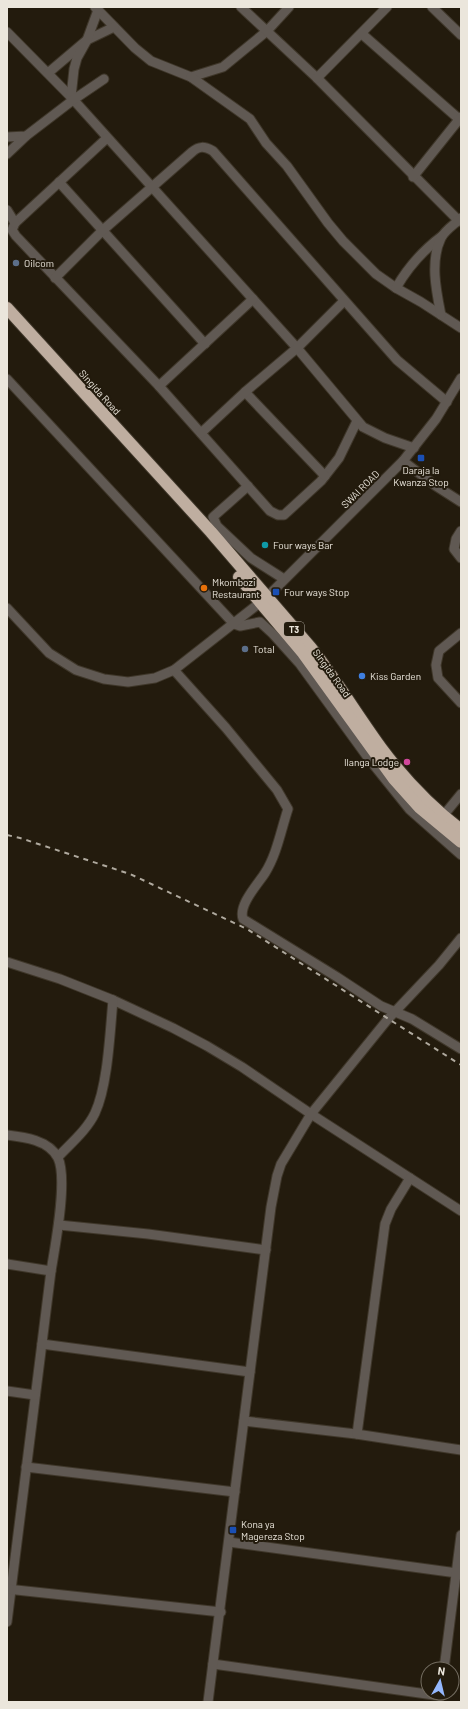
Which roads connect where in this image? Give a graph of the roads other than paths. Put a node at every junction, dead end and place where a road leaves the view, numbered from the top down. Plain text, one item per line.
1 (241, 7) edge
2 (289, 7) edge
3 (387, 7) edge
4 (432, 7) edge
5 (96, 9) edge
6 (114, 26) junction
7 (267, 31) junction
8 (362, 34) junction
9 (461, 35) edge
10 (8, 36) edge
11 (87, 40) junction
12 (48, 73) junction
13 (191, 77) junction
14 (317, 78) junction
15 (104, 79) dead end
16 (72, 98) junction
17 (460, 118) edge
18 (26, 136) junction
19 (7, 137) edge
20 (107, 138) junction
21 (7, 154) edge
22 (413, 177) junction
23 (59, 182) junction
24 (152, 188) junction
25 (7, 210) edge
26 (460, 219) edge
27 (12, 227) edge
28 (103, 230) junction
29 (442, 236) junction
30 (55, 278) junction
31 (396, 288) junction
32 (253, 299) junction
33 (344, 301) junction
34 (7, 308) edge
35 (441, 315) junction
36 (461, 328) edge
37 (205, 344) junction
38 (297, 348) junction
39 (461, 378) edge
40 (7, 380) edge
41 (159, 386) junction
42 (245, 392) junction
43 (447, 402) junction
44 (357, 421) junction
45 (201, 433) junction
46 (414, 448) junction
47 (403, 461) junction
48 (324, 476) junction
49 (248, 486) junction
50 (461, 502) edge
51 (461, 531) edge
52 (461, 558) edge
53 (284, 579) junction
54 (263, 601) junction
55 (7, 608) edge
56 (234, 624) junction
57 (461, 633) edge
58 (174, 670) junction
59 (461, 703) edge
60 (461, 794) edge
61 (443, 816) junction
62 (461, 830) edge
63 (461, 842) edge
64 (461, 855) edge
65 (461, 938) edge
66 (7, 962) edge
67 (113, 1000) junction
68 (395, 1012) junction
69 (461, 1049) edge
70 (311, 1114) junction
71 (7, 1135) edge
72 (58, 1157) junction
73 (410, 1178) junction
74 (461, 1211) edge
75 (59, 1226) junction
76 (266, 1250) junction
77 (7, 1264) edge
78 (51, 1271) junction
79 (42, 1344) junction
80 (250, 1372) junction
81 (7, 1391) edge
82 (35, 1395) junction
83 (244, 1421) junction
84 (358, 1434) junction
85 (461, 1450) edge
86 (26, 1467) junction
87 (235, 1492) junction
88 (461, 1535) edge
89 (229, 1542) junction
90 (456, 1573) junction
91 (9, 1589) edge
92 (221, 1612) junction
93 (7, 1622) edge
94 (445, 1661) edge
95 (213, 1664) junction
96 (420, 1694) edge
97 (208, 1702) edge

1 - 7 street
2 - 7 street
3 - 8 street
4 - 9 street
5 - 6 street
5 - 11 street
6 - 11 street
6 - 13 street
7 - 13 street
7 - 14 street
8 - 14 street
8 - 17 street
10 - 12 street
11 - 12 street
11 - 16 street
12 - 16 street
13 - 31 street
14 - 22 street
15 - 16 street
16 - 18 street
16 - 20 street
17 - 22 street
18 - 19 street
18 - 21 street
20 - 23 street
20 - 24 street
22 - 26 street
23 - 27 street
23 - 28 street
24 - 28 street
24 - 32 street
24 - 33 street
25 - 27 street
26 - 29 street
27 - 30 street
28 - 30 street
28 - 37 street
29 - 31 street
29 - 35 street
30 - 41 street
31 - 35 street
32 - 37 street
32 - 38 street
33 - 38 street
33 - 43 street
34 - 54 highway, Singida Road / T3
35 - 36 street
37 - 41 street
38 - 42 street
38 - 44 street
39 - 43 street, SWAI ROAD
40 - 56 street
41 - 45 street
42 - 45 street
42 - 48 street
43 - 46 street, SWAI ROAD
44 - 46 street
44 - 48 street
45 - 49 street
46 - 47 street, SWAI ROAD
47 - 50 street
47 - 53 street, SWAI ROAD
48 - 49 street
49 - 53 street
51 - 52 street
53 - 54 street, SWAI ROAD
54 - 56 street, SWAI ROAD
54 - 61 highway, Singida Road / T3
54 - 63 highway, Singida Road / T3
55 - 58 street, SWAI ROAD
56 - 58 street, SWAI ROAD
56 - 64 street
57 - 59 street
58 - 68 street
60 - 61 street
61 - 62 highway, Singida Road / T3
65 - 68 street
66 - 67 street
67 - 70 street
67 - 72 street
68 - 69 street
68 - 70 street
70 - 73 street
70 - 76 street
71 - 72 street
72 - 75 street
73 - 74 street
73 - 84 street
75 - 76 street
75 - 78 street
76 - 80 street
77 - 78 street
78 - 79 street
79 - 80 street
79 - 82 street
80 - 83 street
81 - 82 street
82 - 86 street
83 - 84 street
83 - 87 street
84 - 85 street
86 - 87 street
86 - 91 street
87 - 89 street
88 - 90 street
89 - 90 street
89 - 92 street
90 - 94 street
91 - 92 street
91 - 93 street
92 - 95 street
95 - 96 street
95 - 97 street

